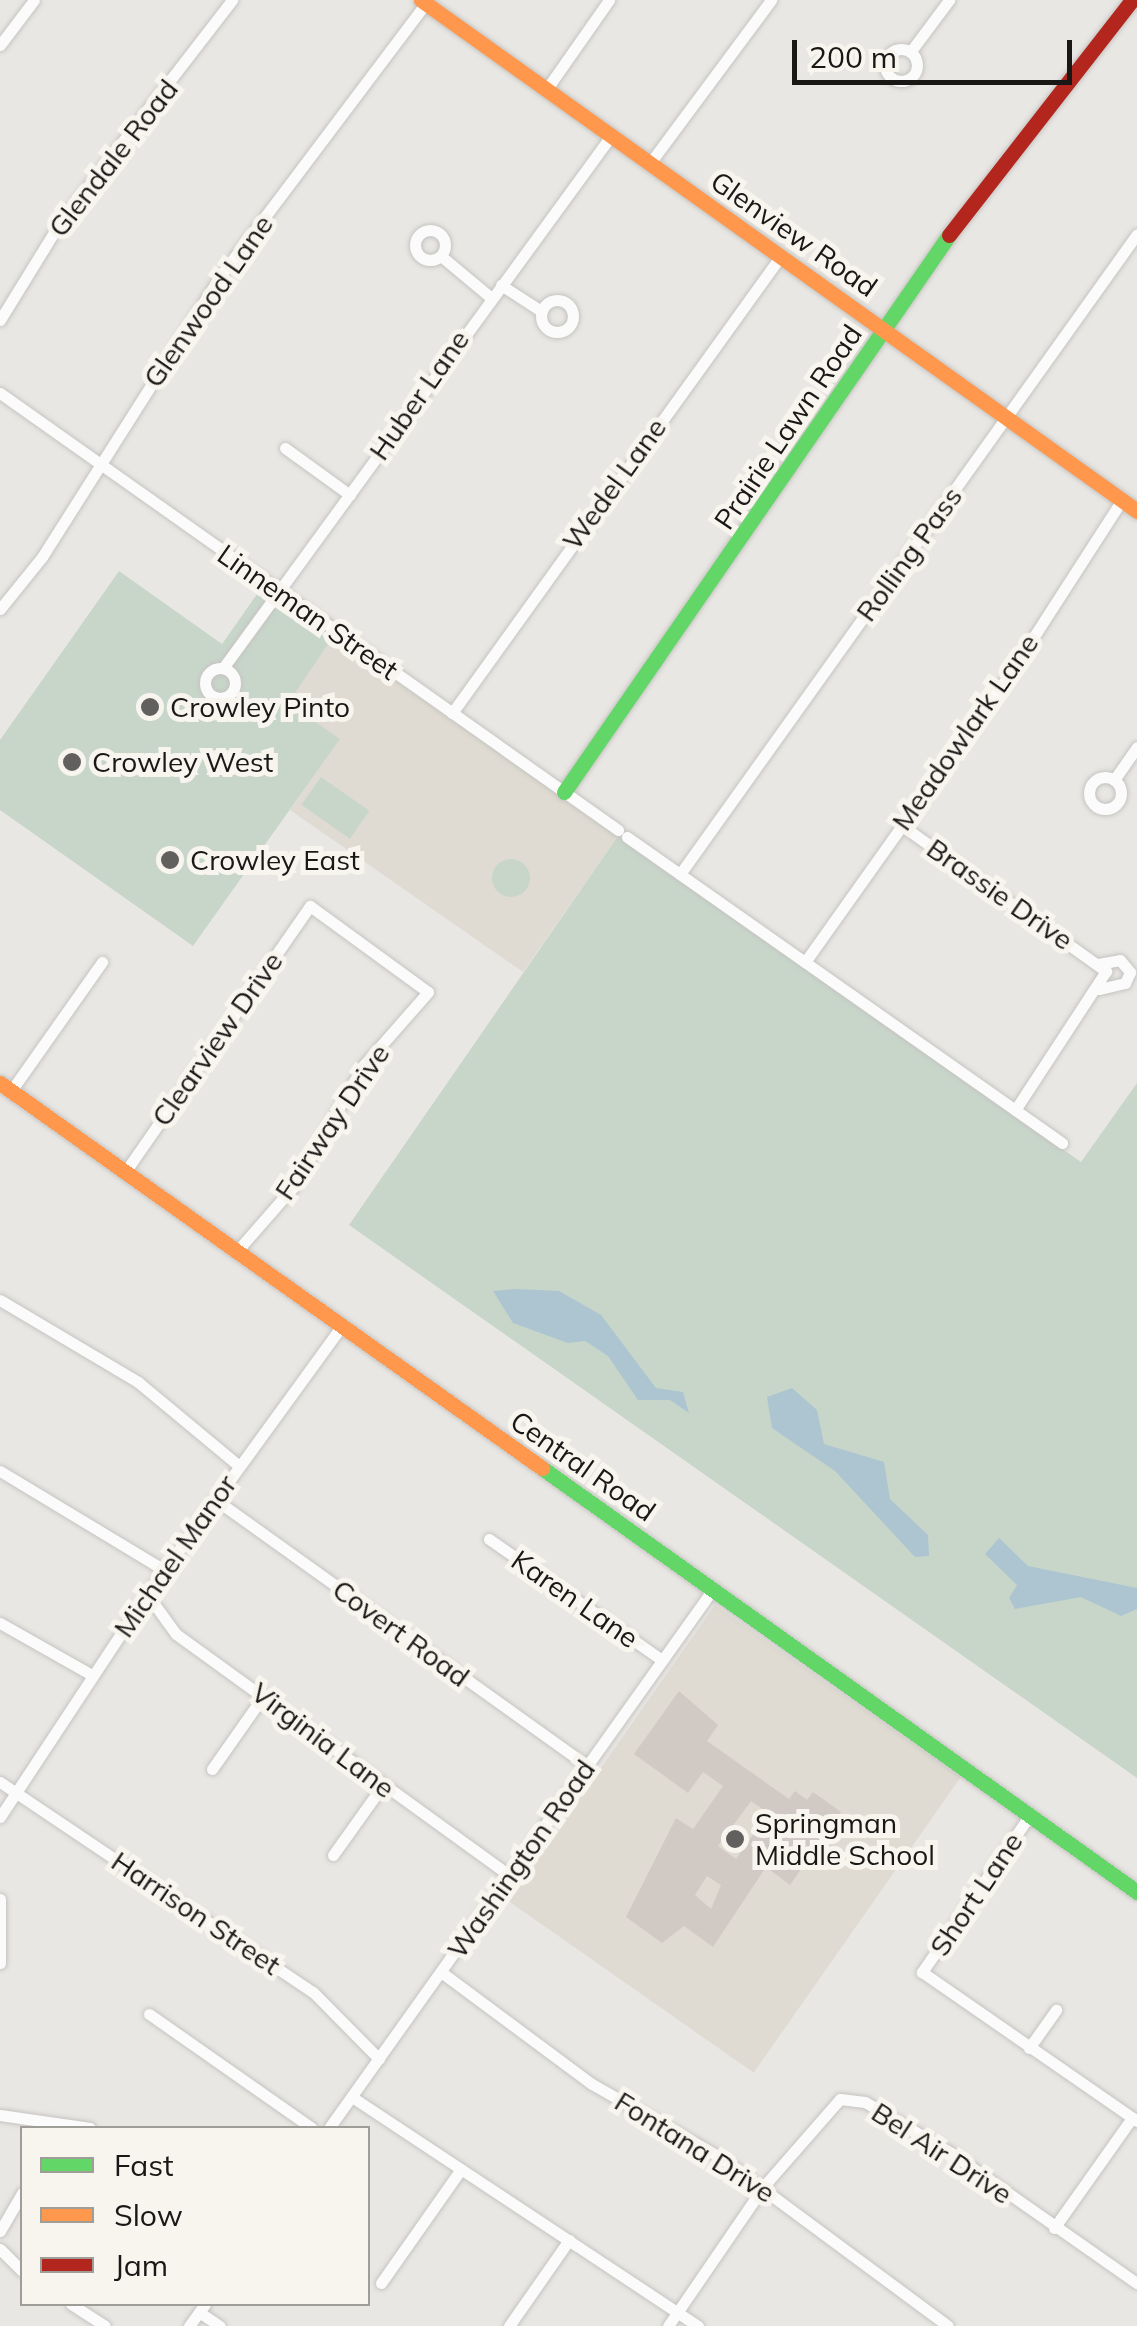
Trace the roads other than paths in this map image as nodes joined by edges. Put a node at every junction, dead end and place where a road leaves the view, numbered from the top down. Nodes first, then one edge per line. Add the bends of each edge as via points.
1 (34, 0) edge
2 (232, 0) edge
3 (609, 0) edge
4 (771, 0) edge
5 (949, 0) edge
6 (1132, 0) edge
7 (425, 1) edge
8 (0, 45) edge
9 (911, 51) dead end
10 (546, 90) junction
11 (611, 136) junction
12 (650, 164) junction
13 (1137, 234) edge
14 (441, 256) dead end
15 (780, 257) junction
16 (501, 285) junction
17 (490, 297) junction
18 (541, 312) dead end
19 (0, 320) edge
20 (885, 328) junction
21 (0, 393) edge
22 (1006, 418) junction
23 (285, 448) dead end
24 (100, 464) junction
25 (350, 495) junction
26 (1122, 500) junction
27 (1137, 511) edge
28 (279, 592) junction
29 (0, 610) edge
30 (223, 668) dead end
31 (452, 713) junction
32 (1137, 747) edge
33 (1114, 780) dead end
34 (564, 792) junction
35 (901, 824) junction
36 (680, 874) junction
37 (310, 906) joint
38 (102, 962) dead end
39 (805, 962) junction
40 (1098, 964) junction
41 (1101, 985) junction
42 (5, 1087) edge
43 (1015, 1110) junction
44 (1062, 1143) dead end
45 (125, 1172) junction
46 (237, 1252) junction
47 (0, 1300) edge
48 (342, 1326) junction
49 (239, 1466) junction
50 (0, 1472) edge
51 (216, 1500) junction
52 (489, 1538) dead end
53 (164, 1570) junction
54 (713, 1589) junction
55 (147, 1594) junction
56 (0, 1623) edge
57 (662, 1660) junction
58 (92, 1675) junction
59 (264, 1695) junction
60 (587, 1766) junction
61 (212, 1770) dead end
62 (0, 1782) edge
63 (383, 1785) junction
64 (18, 1794) junction
65 (0, 1816) edge
66 (1030, 1816) junction
67 (333, 1855) dead end
68 (509, 1876) junction
69 (1137, 1892) edge
70 (0, 1900) edge
71 (0, 1962) edge
72 (441, 1972) junction
73 (1056, 2010) dead end
74 (149, 2014) dead end
75 (1029, 2048) junction
76 (378, 2060) junction
77 (352, 2097) junction
78 (0, 2115) edge
79 (1134, 2120) edge
80 (46, 2126) edge
81 (309, 2126) edge
82 (331, 2126) edge
83 (460, 2169) junction
84 (763, 2187) junction
85 (20, 2196) edge
86 (1054, 2228) junction
87 (0, 2231) edge
88 (569, 2240) junction
89 (0, 2250) edge
90 (20, 2269) edge
91 (381, 2283) dead end
92 (1137, 2284) edge
93 (74, 2306) edge
94 (202, 2308) edge
95 (678, 2312) junction
96 (105, 2326) edge
97 (189, 2326) edge
98 (220, 2326) edge
99 (509, 2326) edge
100 (668, 2326) edge
101 (698, 2326) edge
102 (948, 2326) edge

1 - 8 street
2 - 19 street, Glendale Road via 59,224
3 - 10 street
4 - 12 street
5 - 9 street
6 - 20 main road, Prairie Lawn Road via 1066,91 1024,128
7 - 10 main road, Glenview Road
7 - 24 street, Glenwood Lane via 221,275
10 - 11 main road, Glenview Road
11 - 12 main road, Glenview Road
11 - 16 street, Huber Lane
12 - 15 main road, Glenview Road
13 - 22 street, Rolling Pass
14 - 17 street
15 - 20 main road, Glenview Road
15 - 31 street, Wedel Lane
16 - 17 street, Huber Lane
16 - 18 street
17 - 25 street, Huber Lane
20 - 22 main road, Glenview Road
20 - 34 main road, Prairie Lawn Road
21 - 24 street, Linneman Street
22 - 26 main road, Glenview Road
22 - 36 street, Rolling Pass
23 - 25 street
24 - 28 street, Linneman Street
24 - 29 street, Glenwood Lane
25 - 28 street, Huber Lane
26 - 27 main road, Glenview Road
26 - 35 street, Meadowlark Lane
28 - 30 street, Huber Lane
28 - 31 street, Linneman Street
31 - 34 street, Linneman Street
32 - 33 street
34 - 36 street, Linneman Street
35 - 39 street, Meadowlark Lane
35 - 40 street, Brassie Drive
36 - 39 street, Linneman Street
37 - 45 street, Clearview Drive
37 - 46 street, Fairway Drive via 428,992 363,1066 292,1188
38 - 42 street
39 - 43 street, Linneman Street
40 - 41 street, Brassie Drive
40 - 41 street, Brassie Drive via 1120,960 1130,972 1125,983
41 - 43 street
42 - 45 main road, Central Road
43 - 44 street, Linneman Street
45 - 46 main road, Central Road
46 - 48 main road, Central Road
47 - 49 street via 122,1371
48 - 49 street, Michael Manor
48 - 54 main road, Central Road
49 - 51 street, Michael Manor
50 - 53 street
51 - 53 street, Michael Manor
51 - 60 street, Covert Road
52 - 57 street, Karen Lane
53 - 55 street, Michael Manor
54 - 57 street, Washington Road
54 - 66 main road, Central Road
55 - 58 street, Michael Manor
55 - 59 street, Virginia Lane via 176,1634
56 - 58 street
57 - 60 street, Washington Road
58 - 64 street, Michael Manor
59 - 61 street
59 - 63 street, Virginia Lane
60 - 68 street, Washington Road
62 - 64 street, Harrison Street
63 - 67 street
63 - 68 street, Virginia Lane
64 - 65 street, Michael Manor
64 - 76 street, Harrison Street via 314,1992
66 - 69 main road, Central Road
66 - 75 street, Short Lane via 922,1972
68 - 72 street, Washington Road
70 - 71 street
72 - 76 street, Washington Road
72 - 84 street, Fontana Drive via 592,2084
73 - 75 street
74 - 81 street
75 - 79 street
76 - 77 street, Washington Road
77 - 82 street, Washington Road
77 - 83 street
78 - 80 street
79 - 86 street
83 - 88 street
83 - 91 street
84 - 86 street, Bel Air Drive via 827,2106 853,2098 951,2153
84 - 95 street, Bel Air Drive
84 - 102 street, Fontana Drive
85 - 87 street
86 - 92 street, Bel Air Drive
88 - 95 street
88 - 99 street
89 - 90 street
93 - 96 street
94 - 97 street
94 - 98 street
95 - 100 street, Bel Air Drive
95 - 101 street

